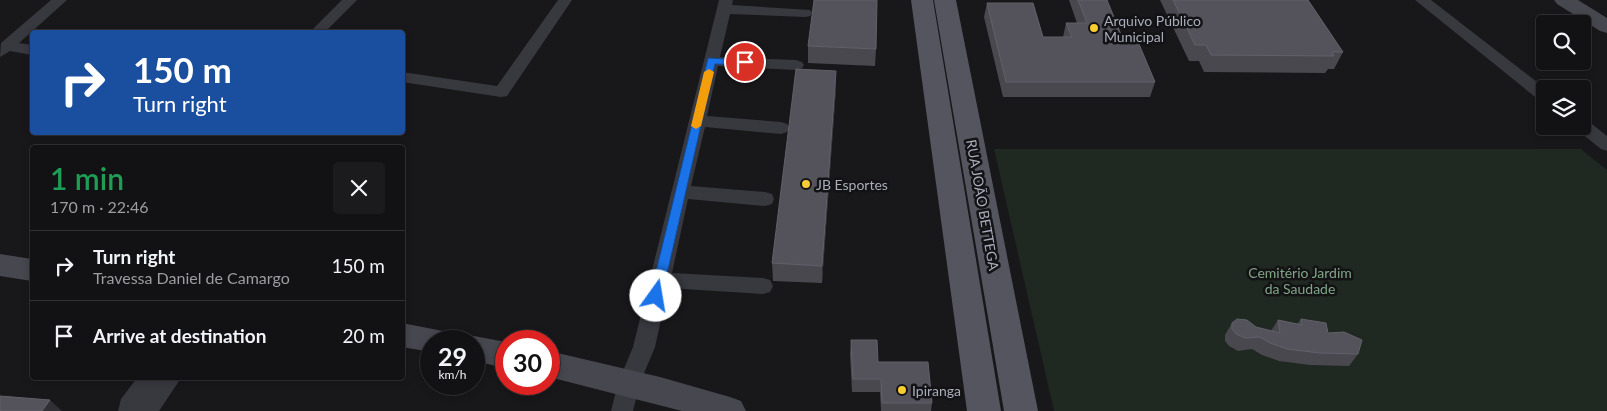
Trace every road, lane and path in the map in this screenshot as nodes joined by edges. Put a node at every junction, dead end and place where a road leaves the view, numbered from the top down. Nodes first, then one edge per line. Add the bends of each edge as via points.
1 (60, 0) edge
2 (350, 0) edge
3 (565, 0) edge
4 (945, 0) edge
5 (1422, 0) edge
6 (1564, 0) edge
7 (724, 4) edge
8 (805, 13) dead end
9 (936, 26) edge
10 (1607, 27) edge
11 (319, 30) edge
12 (3, 49) edge
13 (30, 50) edge
14 (711, 60) junction
15 (796, 65) dead end
16 (405, 77) edge
17 (1536, 89) edge
18 (697, 121) junction
19 (781, 128) dead end
20 (1591, 132) edge
21 (1607, 144) edge
22 (680, 192) junction
23 (765, 199) dead end
24 (0, 264) edge
25 (30, 270) edge
26 (660, 280) junction
27 (763, 286) dead end
28 (405, 336) edge
29 (420, 338) edge
30 (560, 369) edge
31 (148, 380) edge
32 (169, 380) edge
33 (626, 397) edge
34 (129, 411) edge
35 (144, 411) edge
36 (730, 411) edge
37 (984, 411) edge
38 (1021, 411) edge

1 - 12 street
2 - 11 street
3 - 16 street via 501,92
4 - 9 main road, RUA JOÃO BETTEGA
5 - 17 street
6 - 10 main road
7 - 8 street
7 - 14 street
9 - 37 main road, RUA JOÃO BETTEGA
9 - 38 main road, RUA JOÃO BETTEGA
12 - 13 street
14 - 15 street
14 - 18 street
18 - 19 street
18 - 22 street
20 - 21 street
22 - 23 street
22 - 26 street
24 - 25 main road
26 - 27 street
26 - 33 street via 644,347
28 - 29 main road
30 - 33 main road
31 - 34 street
32 - 35 street
33 - 36 main road

